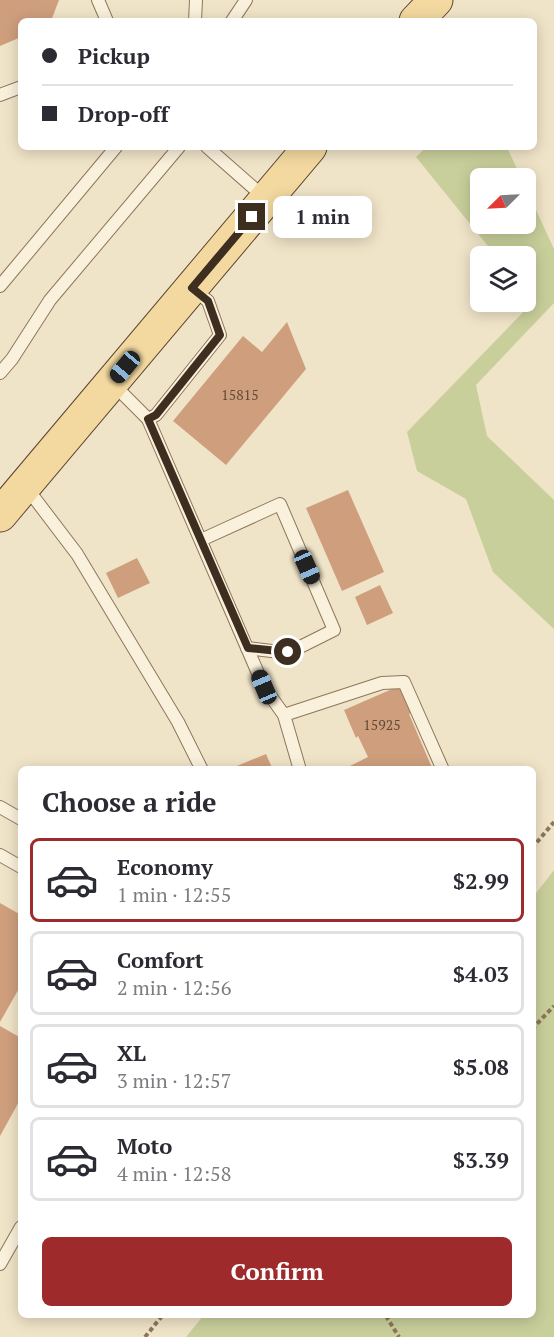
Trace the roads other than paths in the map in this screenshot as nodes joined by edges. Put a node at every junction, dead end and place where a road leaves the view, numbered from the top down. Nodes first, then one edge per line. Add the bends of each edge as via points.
1 (98, 0) edge
2 (196, 0) edge
3 (246, 0) edge
4 (435, 0) edge
5 (107, 18) edge
6 (195, 18) edge
7 (234, 18) edge
8 (419, 18) edge
9 (18, 88) edge
10 (0, 95) edge
11 (113, 150) edge
12 (176, 150) edge
13 (210, 150) edge
14 (307, 150) edge
15 (266, 199) junction
16 (0, 286) edge
17 (192, 288) junction
18 (0, 373) edge
19 (112, 383) junction
20 (148, 419) junction
21 (25, 486) junction
22 (0, 515) edge
23 (201, 540) junction
24 (248, 648) junction
25 (284, 715) junction
26 (200, 766) edge
27 (299, 766) edge
28 (441, 766) edge
29 (0, 807) edge
30 (18, 817) edge
31 (0, 855) edge
32 (18, 865) edge
33 (18, 1232) edge
34 (0, 1264) edge

1 - 5 lane
2 - 6 lane
3 - 7 lane
4 - 8 main road
9 - 10 lane
11 - 16 lane
12 - 18 lane via 50,300
13 - 15 lane
14 - 15 main road
15 - 17 main road
17 - 19 main road
17 - 20 lane via 208,301 220,335 156,415
19 - 20 lane
19 - 21 main road
20 - 23 lane
21 - 22 main road
21 - 26 lane via 77,554 178,722
23 - 24 lane
23 - 24 lane via 280,504 334,630 288,652
24 - 25 lane via 264,687
25 - 27 lane
25 - 28 lane via 382,683 404,682
29 - 30 lane
31 - 32 lane
33 - 34 lane

